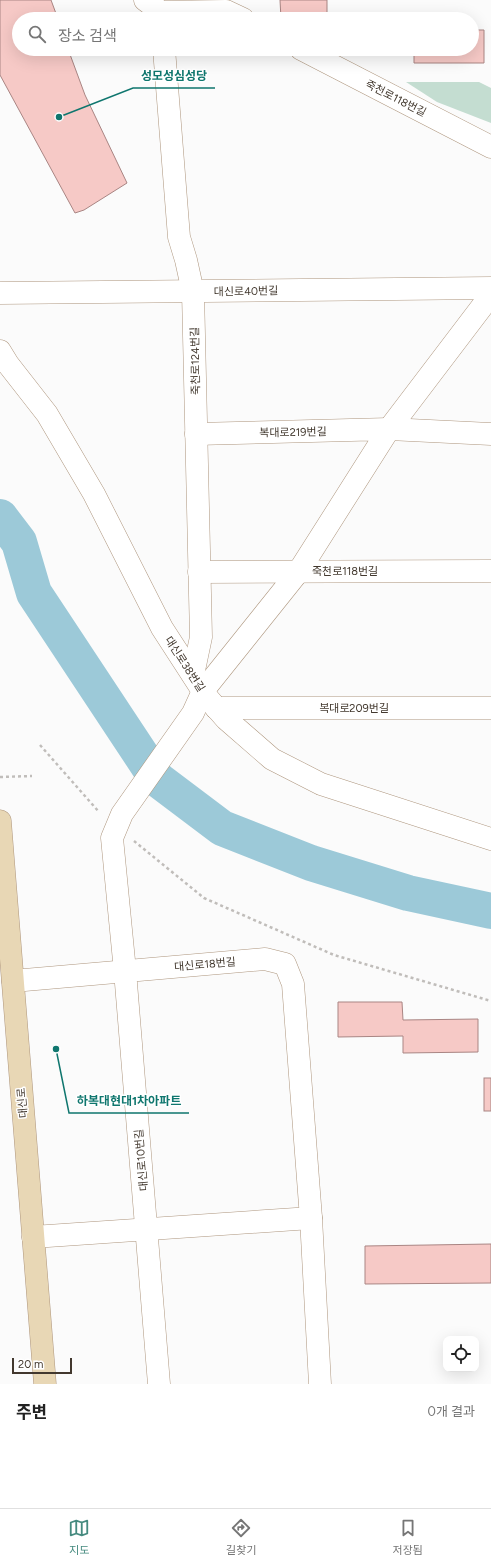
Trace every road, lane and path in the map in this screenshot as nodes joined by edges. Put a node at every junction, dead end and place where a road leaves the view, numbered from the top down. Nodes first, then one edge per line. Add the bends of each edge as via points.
1 (157, 8) edge
2 (228, 12) edge
3 (165, 56) edge
4 (315, 56) edge
5 (491, 147) edge
6 (491, 288) edge
7 (194, 292) junction
8 (0, 293) edge
9 (491, 299) edge
10 (0, 351) edge
11 (389, 429) junction
12 (196, 434) junction
13 (491, 434) edge
14 (491, 570) edge
15 (299, 571) junction
16 (199, 572) junction
17 (204, 691) junction
18 (491, 708) edge
19 (40, 745) dead end
20 (32, 776) dead end
21 (0, 777) edge
22 (119, 820) junction
23 (0, 821) edge
24 (491, 838) edge
25 (125, 971) junction
26 (13, 981) junction
27 (491, 1001) edge
28 (311, 1218) junction
29 (147, 1229) junction
30 (33, 1237) junction
31 (45, 1384) edge
32 (159, 1384) edge
33 (320, 1384) edge

1 - 2 street
3 - 7 street, 죽천로124번길 via 179,237
4 - 5 street, 죽천로118번길
6 - 7 street, 대신로40번길
7 - 8 street, 대신로40번길
7 - 12 street, 죽천로124번길
9 - 11 street via 484,304
10 - 17 street, 대신로38번길 via 47,414 94,494 162,628
11 - 12 street, 복대로219번길
11 - 13 street, 복대로219번길
11 - 15 street
12 - 16 street, 죽천로124번길
14 - 15 street, 죽천로118번길
15 - 16 street, 죽천로118번길
15 - 17 street
16 - 17 street, 죽천로124번길
17 - 18 street, 복대로209번길
17 - 22 street via 193,713
17 - 24 street, 대신로38번길 via 226,719 272,759 320,784
19 - 22 path via 102,816
20 - 21 path
22 - 25 street via 112,838
22 - 27 path via 204,898 334,955
23 - 26 street, 대신로
25 - 26 street, 대신로18번길
25 - 28 street, 대신로18번길 via 265,959 285,964 293,984
25 - 29 street, 대신로10번길
26 - 30 street, 대신로
28 - 29 street
28 - 33 street
29 - 30 street
29 - 32 street, 대신로10번길
30 - 31 street, 대신로

